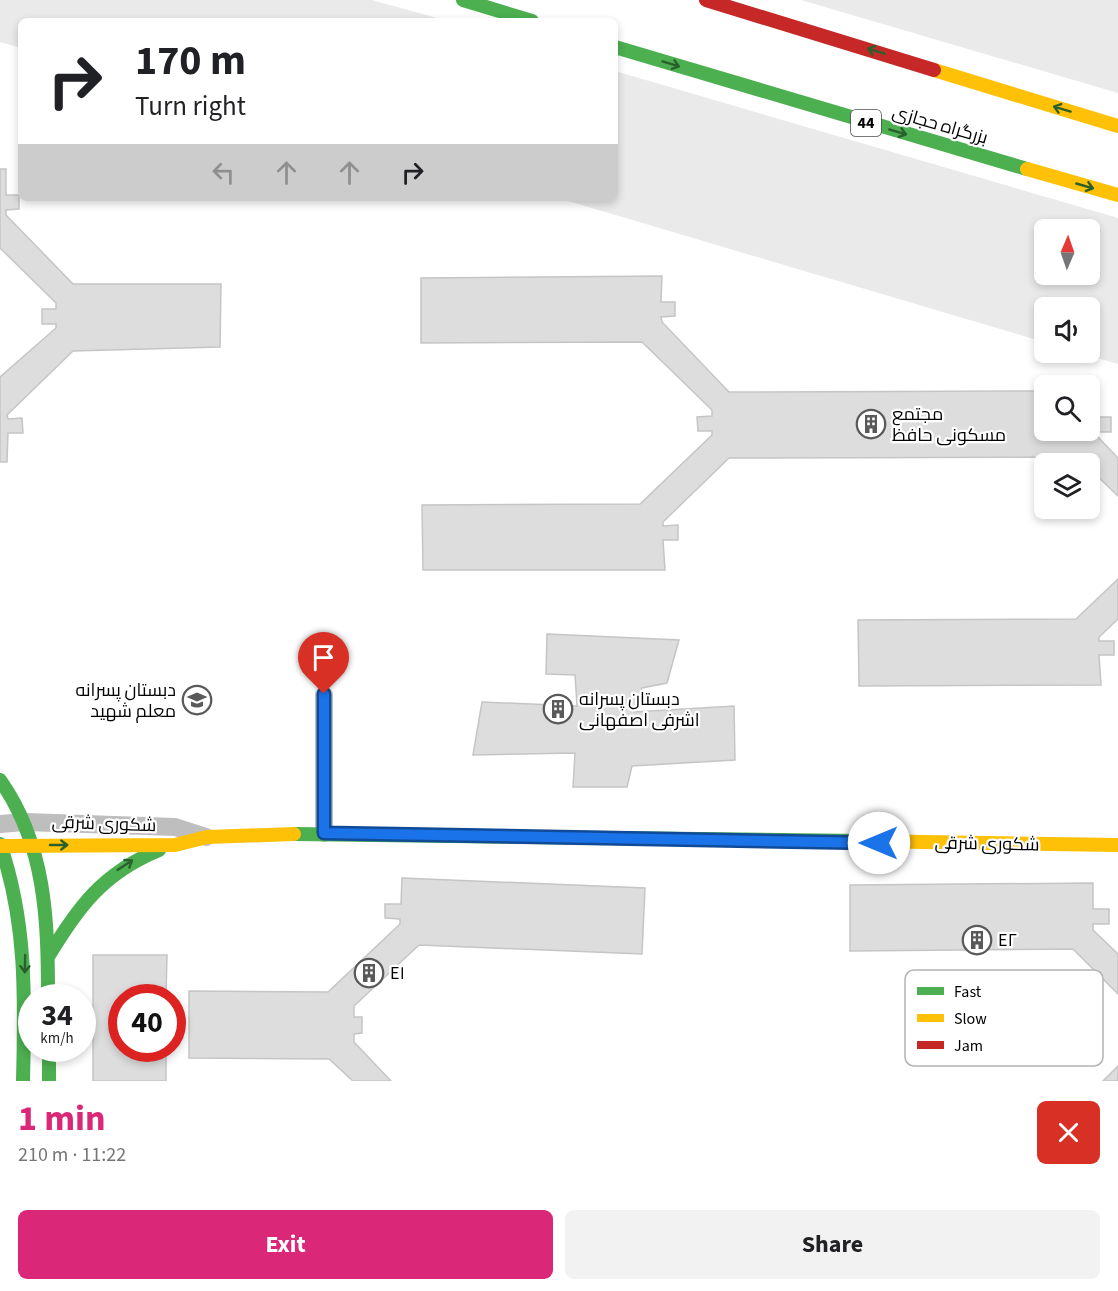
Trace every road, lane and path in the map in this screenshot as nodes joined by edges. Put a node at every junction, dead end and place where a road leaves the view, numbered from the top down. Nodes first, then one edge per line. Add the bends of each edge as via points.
1 (463, 0) edge
2 (706, 0) edge
3 (522, 18) edge
4 (618, 47) edge
5 (1118, 126) edge
6 (1118, 195) edge
7 (324, 694) dead end
8 (0, 780) edge
9 (25, 822) junction
10 (0, 824) edge
11 (324, 833) junction
12 (207, 837) junction
13 (0, 845) edge
14 (32, 845) junction
15 (175, 845) junction
16 (1118, 845) edge
17 (48, 957) junction
18 (48, 984) edge
19 (49, 1062) edge
20 (23, 1081) edge
21 (49, 1081) edge

1 - 3 main road
5 -> 2 main road
4 -> 6 main road, بزرگراه حجازی / 44
7 - 11 street
8 - 9 main road
9 - 10 street, شکوری شرقی
9 - 12 street, شکوری شرقی via 175,827
9 - 14 main road
11 - 12 main road, شکوری شرقی
11 - 16 main road, شکوری شرقی
12 - 15 main road, شکوری شرقی
13 - 14 main road, شکوری شرقی
13 -> 20 main road via 15,884 23,930
14 -> 15 main road, شکوری شرقی
14 - 17 main road via 46,911
17 -> 15 main road via 87,897 112,873 136,858
17 - 18 main road
19 - 21 main road

